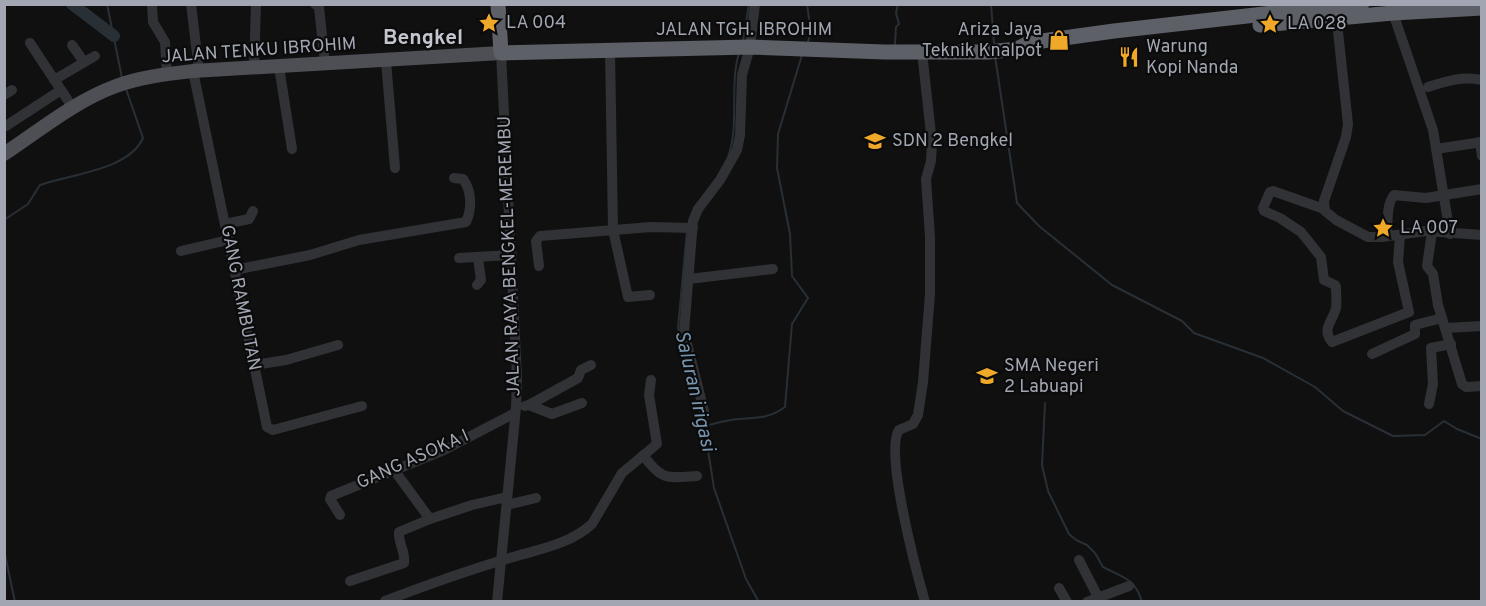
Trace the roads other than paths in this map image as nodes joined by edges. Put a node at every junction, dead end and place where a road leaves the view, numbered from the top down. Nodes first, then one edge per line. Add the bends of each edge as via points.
1 (153, 4) edge
2 (191, 4) edge
3 (256, 4) edge
4 (315, 4) edge
5 (498, 4) edge
6 (755, 4) edge
7 (1362, 4) edge
8 (1482, 8) edge
9 (1336, 12) junction
10 (1393, 13) junction
11 (1273, 14) edge
12 (30, 44) dead end
13 (72, 45) dead end
14 (743, 47) junction
15 (610, 50) junction
16 (922, 52) junction
17 (501, 53) junction
18 (95, 56) dead end
19 (386, 61) junction
20 (84, 62) junction
21 (325, 64) junction
22 (279, 67) junction
23 (254, 68) junction
24 (196, 71) junction
25 (166, 74) junction
26 (54, 80) junction
27 (1482, 80) edge
28 (1428, 87) dead end
29 (61, 90) junction
30 (73, 108) junction
31 (7, 128) edge
32 (1481, 142) edge
33 (292, 149) dead end
34 (1436, 149) junction
35 (4, 154) edge
36 (1482, 156) edge
37 (395, 168) dead end
38 (454, 178) dead end
39 (1482, 189) edge
40 (1443, 196) junction
41 (1323, 209) junction
42 (253, 211) dead end
43 (225, 224) junction
44 (689, 228) junction
45 (613, 230) junction
46 (1432, 232) junction
47 (1400, 234) junction
48 (1450, 234) junction
49 (1482, 235) edge
50 (1387, 236) junction
51 (228, 240) junction
52 (180, 250) dead end
53 (512, 255) junction
54 (459, 258) dead end
55 (478, 258) junction
56 (539, 266) dead end
57 (773, 268) dead end
58 (234, 270) junction
59 (689, 279) junction
60 (477, 285) dead end
61 (650, 295) dead end
62 (1444, 323) junction
63 (1482, 326) edge
64 (1451, 344) junction
65 (338, 345) dead end
66 (1372, 354) dead end
67 (254, 365) junction
68 (591, 365) dead end
69 (651, 381) dead end
70 (1482, 386) edge
71 (582, 403) dead end
72 (1429, 404) dead end
73 (529, 405) junction
74 (362, 406) dead end
75 (516, 411) junction
76 (705, 415) dead end
77 (643, 455) junction
78 (412, 463) junction
79 (394, 470) junction
80 (418, 473) dead end
81 (697, 476) dead end
82 (536, 498) dead end
83 (507, 501) junction
84 (340, 515) dead end
85 (430, 519) junction
86 (502, 560) junction
87 (1079, 560) dead end
88 (350, 580) dead end
89 (1129, 586) dead end
90 (1059, 588) dead end
91 (1092, 599) edge
92 (385, 601) edge
93 (497, 602) edge
94 (925, 602) edge
95 (1067, 602) edge

1 - 25 street via 153,22 165,42
2 - 24 street, GANG RAMBUTAN
3 - 23 street
4 - 21 street via 319,8
5 - 17 highway
6 - 14 street
7 - 9 highway
8 - 10 highway
9 - 10 highway
9 - 11 highway, JALAN TGH. IBROHIM
9 - 41 street via 1348,124
10 - 34 street
11 - 16 highway, JALAN TGH. IBROHIM via 1063,48
12 - 26 street
13 - 20 street
14 - 15 highway, JALAN TGH. IBROHIM
14 - 16 highway, JALAN TGH. IBROHIM
14 - 44 street via 736,150
15 - 17 highway, JALAN TGH. IBROHIM
15 - 45 street
16 - 94 street via 932,143 926,179 930,294 918,416 899,430 894,443 902,508
17 - 19 main road, JALAN TENKU IBROHIM
17 - 53 street, JALAN RAYA BENGKEL-MEREMBU
18 - 20 street
19 - 21 main road, JALAN TENKU IBROHIM
19 - 37 street
20 - 26 street
21 - 22 main road, JALAN TENKU IBROHIM
22 - 23 main road, JALAN TENKU IBROHIM
22 - 33 street
23 - 24 main road, JALAN TENKU IBROHIM
24 - 25 main road, JALAN TENKU IBROHIM
24 - 43 street, GANG RAMBUTAN
25 - 30 main road, JALAN TENKU IBROHIM via 115,86
26 - 29 street
27 - 28 street via 1468,77
29 - 30 street
29 - 31 street
30 - 35 main road, JALAN TENKU IBROHIM
32 - 34 street
32 - 36 street
34 - 40 street
38 - 58 street via 467,184 470,213 466,222 359,240 310,255
39 - 40 street
40 - 48 street
40 - 50 street via 1392,196
41 - 47 street via 1273,191 1263,208 1300,232 1322,257 1324,280 1336,287 1336,310 1328,324 1334,342 1412,311 1398,262
41 - 50 street via 1360,234
42 - 43 street via 249,219
43 - 51 street, GANG RAMBUTAN
44 - 45 street
44 - 59 street
45 - 56 street via 538,237
45 - 61 street via 628,297
46 - 47 street
46 - 48 street
46 - 62 street via 1427,266 1433,274
47 - 50 street
48 - 49 street
51 - 52 street
51 - 58 street, GANG RAMBUTAN
53 - 55 street
53 - 75 street, JALAN RAYA BENGKEL-MEREMBU
54 - 55 street
55 - 60 street via 481,280
57 - 59 street
58 - 67 street, GANG RAMBUTAN
59 - 76 street via 684,332
62 - 63 street
62 - 64 street
62 - 66 street via 1415,325 1415,334
64 - 70 street via 1464,386
64 - 72 street via 1431,348 1433,384
65 - 67 street
67 - 74 street, GANG RAMBUTAN via 270,429
68 - 73 street via 581,370 579,378
69 - 77 street via 649,395 658,443
71 - 73 street via 552,414
73 - 75 street, GANG ASOKA I
75 - 78 street, GANG ASOKA I
75 - 83 street, JALAN RAYA BENGKEL-MEREMBU
77 - 81 street via 662,476
77 - 86 street via 619,478 592,524 580,534
78 - 79 street, GANG ASOKA I
78 - 80 street
79 - 84 street, GANG ASOKA I via 331,496
79 - 85 street
82 - 83 street
83 - 85 street via 472,505
83 - 86 street, JALAN RAYA BENGKEL-MEREMBU
85 - 88 street via 399,532 404,563
86 - 92 street
86 - 93 street, JALAN RAYA BENGKEL-MEREMBU
87 - 91 street
89 - 91 street
90 - 95 street

